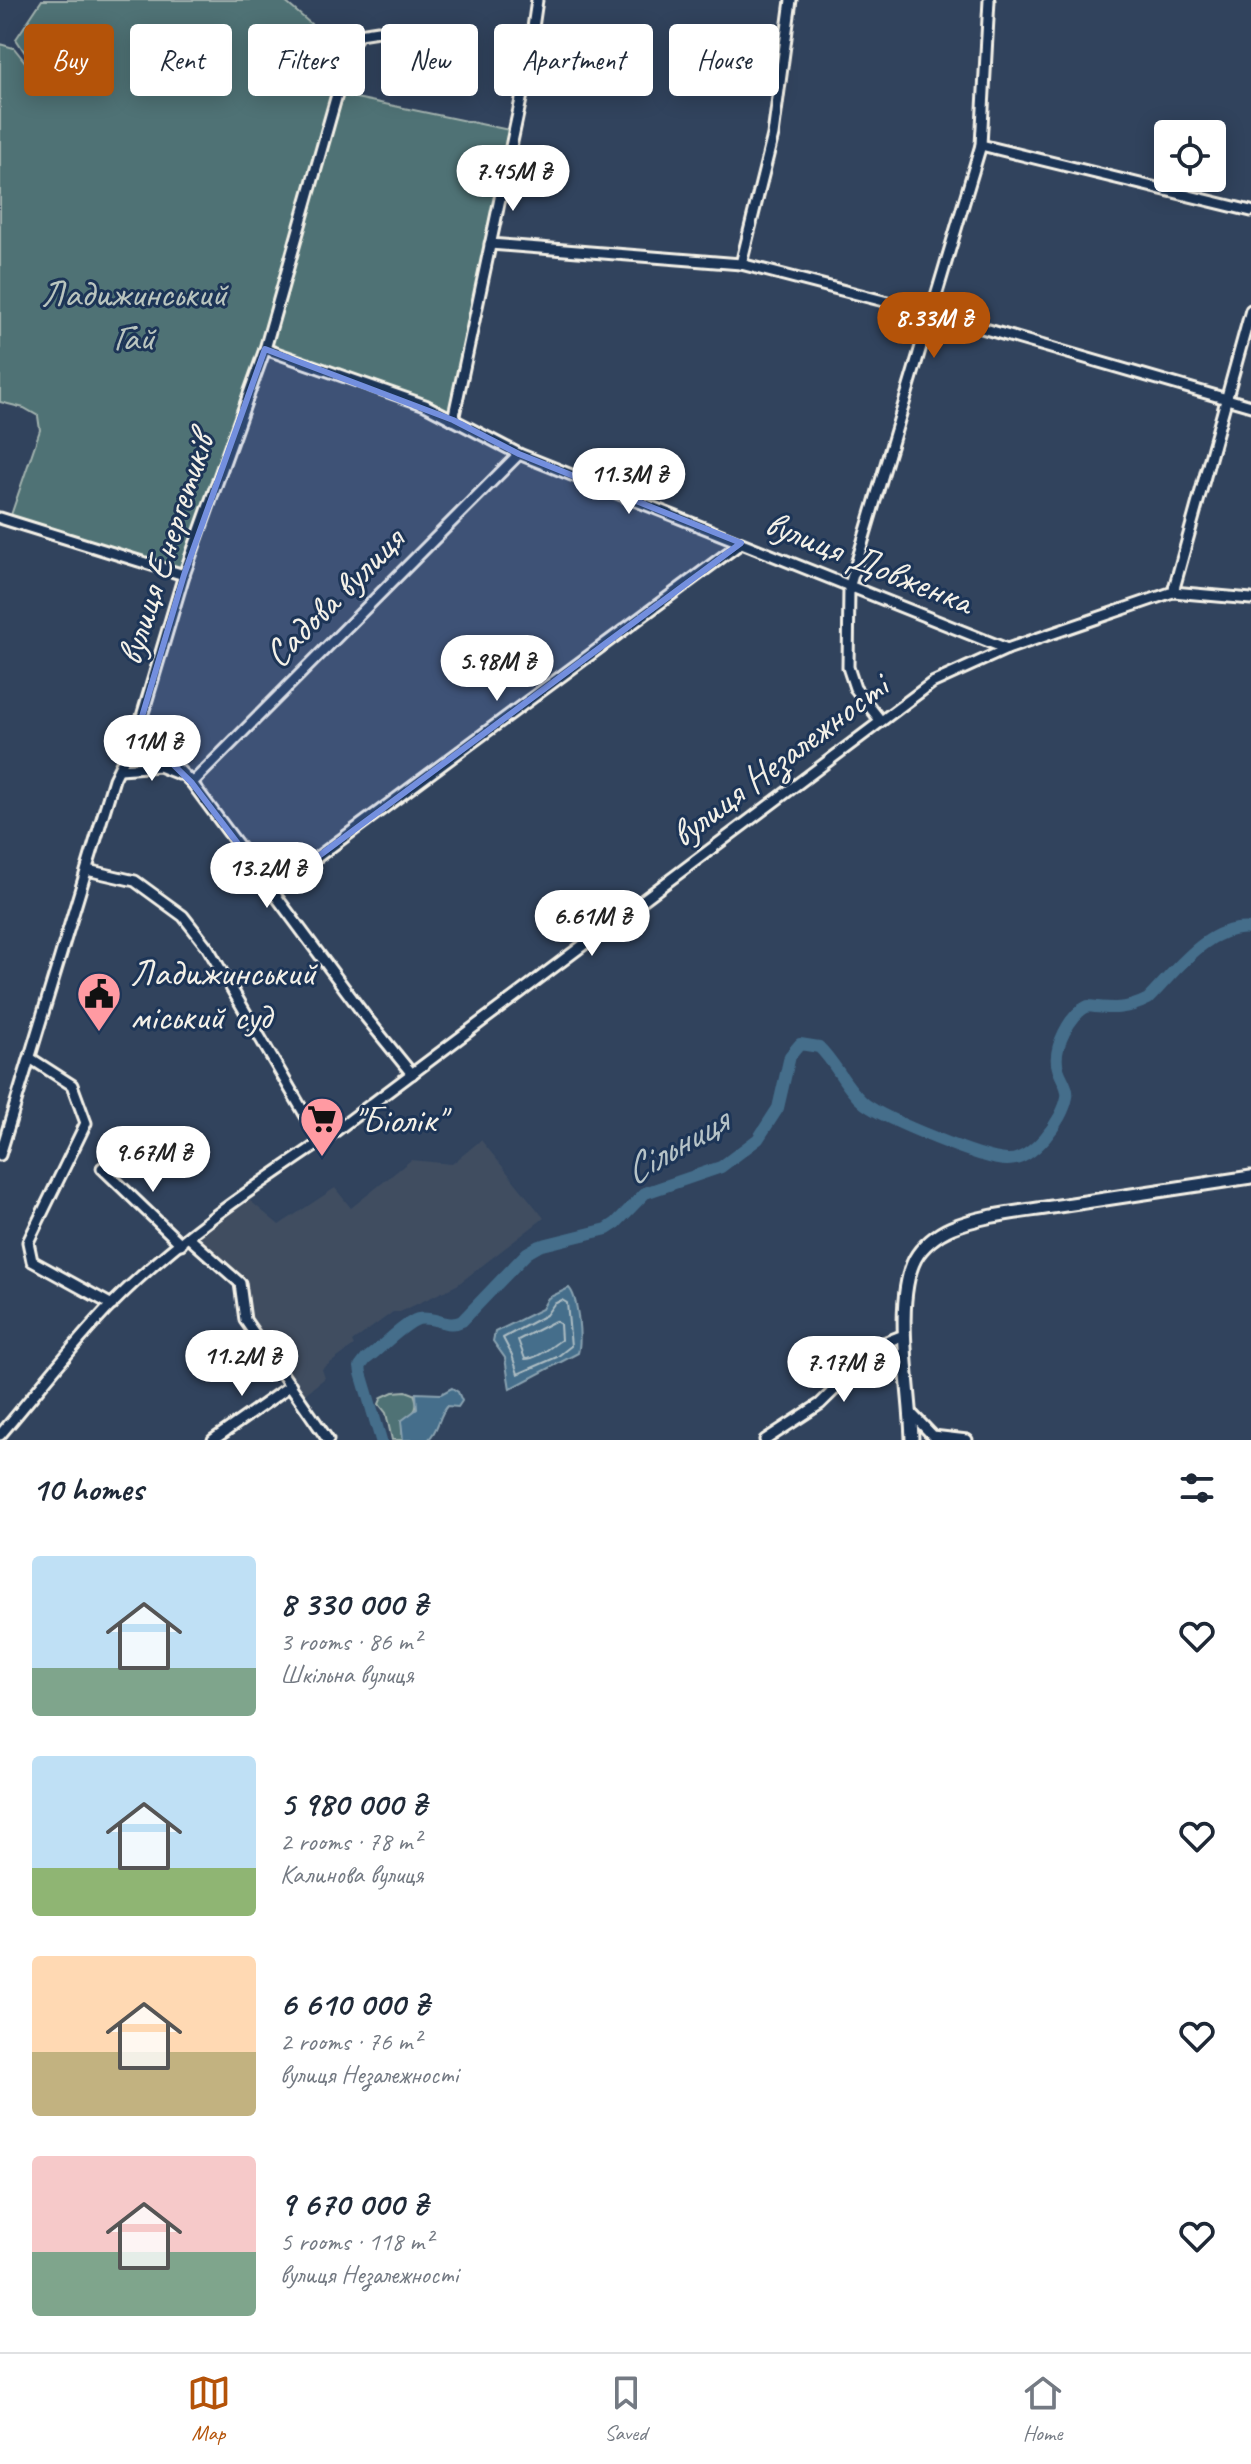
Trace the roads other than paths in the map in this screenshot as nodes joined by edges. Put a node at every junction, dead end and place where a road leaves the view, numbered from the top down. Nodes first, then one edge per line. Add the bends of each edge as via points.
1 (537, 0) edge
2 (791, 0) edge
3 (989, 0) edge
4 (381, 32) edge
5 (981, 145) junction
6 (1251, 211) edge
7 (490, 244) junction
8 (741, 264) junction
9 (1251, 310) edge
10 (930, 313) junction
11 (265, 349) junction
12 (1225, 399) junction
13 (1251, 406) edge
14 (453, 420) junction
15 (519, 454) junction
16 (0, 518) edge
17 (741, 543) junction
18 (184, 575) junction
19 (849, 588) junction
20 (1173, 592) junction
21 (1251, 599) edge
22 (1007, 649) junction
23 (880, 720) junction
24 (138, 730) junction
25 (120, 769) junction
26 (189, 780) junction
27 (87, 870) junction
28 (273, 890) junction
29 (30, 1058) junction
30 (412, 1074) junction
31 (321, 1142) junction
32 (0, 1155) edge
33 (102, 1168) dead end
34 (1251, 1177) edge
35 (184, 1241) junction
36 (112, 1305) junction
37 (904, 1335) junction
38 (291, 1385) junction
39 (912, 1414) junction
40 (0, 1435) edge
41 (213, 1440) edge
42 (328, 1440) edge
43 (765, 1440) edge
44 (912, 1440) edge
45 (967, 1440) edge

1 - 7 street
2 - 8 street via 773,135
3 - 5 street
4 - 11 street, вулиця Енергетиків via 359,34 351,45
5 - 6 street
5 - 10 street
7 - 8 street
7 - 14 street
8 - 10 street
9 - 12 street
10 - 12 street
10 - 19 street
11 - 14 street, вулиця Довженка via 425,405
11 - 18 street, вулиця Енергетиків
12 - 13 street
12 - 20 street
14 - 15 street, вулиця Довженка
15 - 17 street, вулиця Довженка
15 - 26 street, Садова вулиця
16 - 18 street
17 - 19 street, вулиця Довженка
17 - 28 street
18 - 24 street, вулиця Енергетиків
19 - 22 street, вулиця Довженка
19 - 23 street via 848,667 855,688
20 - 21 street, вулиця Незалежності
20 - 22 street, вулиця Незалежності
22 - 23 street, вулиця Незалежності via 932,683
23 - 30 street, вулиця Незалежності
24 - 25 street, вулиця Енергетиків
24 - 26 street
25 - 26 street via 159,766
25 - 27 street, вулиця Енергетиків
26 - 28 street
27 - 29 street, вулиця Енергетиків
27 - 31 street via 135,881 183,916 208,948
28 - 30 street
29 - 32 street, вулиця Енергетиків
29 - 36 street via 72,1085 86,1123 28,1242 32,1261
30 - 31 street, вулиця Незалежності
31 - 35 street, вулиця Незалежності via 242,1194
33 - 35 street
34 - 37 street via 1015,1213 951,1228 924,1246 914,1261
35 - 36 street, вулиця Незалежності
35 - 38 street via 240,1283 245,1320
36 - 40 street, вулиця Незалежності
37 - 39 street
37 - 43 street via 881,1344 820,1404
38 - 41 street
38 - 42 street
39 - 44 street
39 - 45 street via 933,1436

